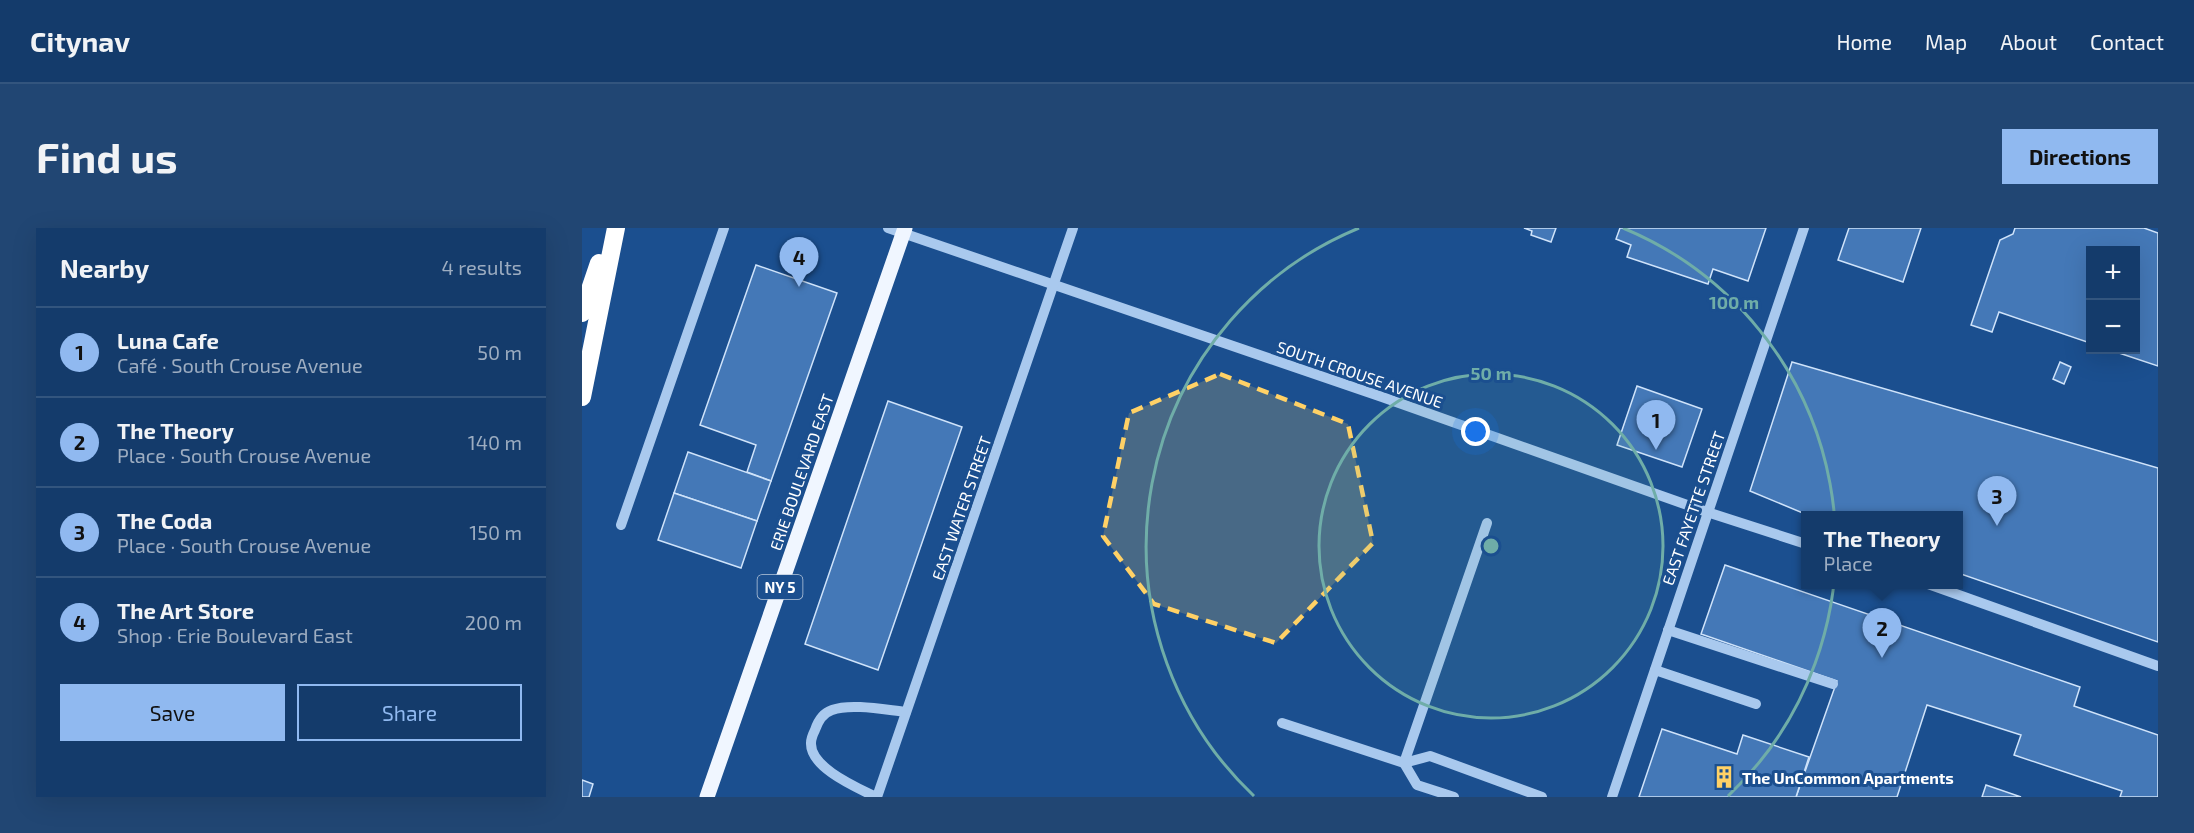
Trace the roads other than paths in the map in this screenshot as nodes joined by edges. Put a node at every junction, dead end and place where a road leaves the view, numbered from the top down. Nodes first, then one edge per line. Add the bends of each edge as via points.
1 (614, 228) edge
2 (724, 228) edge
3 (888, 228) edge
4 (1073, 228) edge
5 (1804, 228) edge
6 (904, 231) edge
7 (1053, 286) junction
8 (582, 312) edge
9 (582, 397) edge
10 (1707, 512) junction
11 (1487, 523) dead end
12 (621, 525) dead end
13 (1801, 542) edge
14 (1939, 589) edge
15 (1668, 630) junction
16 (2158, 666) edge
17 (1655, 670) junction
18 (1833, 684) dead end
19 (1756, 704) dead end
20 (906, 712) junction
21 (1282, 723) dead end
22 (1404, 763) junction
23 (707, 797) edge
24 (876, 797) edge
25 (1454, 797) edge
26 (1542, 797) edge
27 (1612, 797) edge

1 - 8 highway
1 - 9 highway
2 - 12 street
3 - 6 street, SOUTH CROUSE AVENUE
4 - 7 street, EAST WATER STREET
5 - 10 street, EAST FAYETTE STREET
6 - 7 street, SOUTH CROUSE AVENUE
6 - 23 main road, ERIE BOULEVARD EAST / NY 5
7 - 10 street, SOUTH CROUSE AVENUE
7 - 20 street, EAST WATER STREET
10 - 13 street, SOUTH CROUSE AVENUE
10 - 15 street, EAST FAYETTE STREET
11 - 22 street
14 - 16 street
15 - 17 street, EAST FAYETTE STREET
15 - 18 street
17 - 19 street
17 - 27 street, EAST FAYETTE STREET
20 - 24 street, EAST WATER STREET
20 - 24 street via 846,707 831,710 818,720 811,742 824,767
21 - 22 street
22 - 25 street via 1417,785
22 - 26 street via 1430,756

